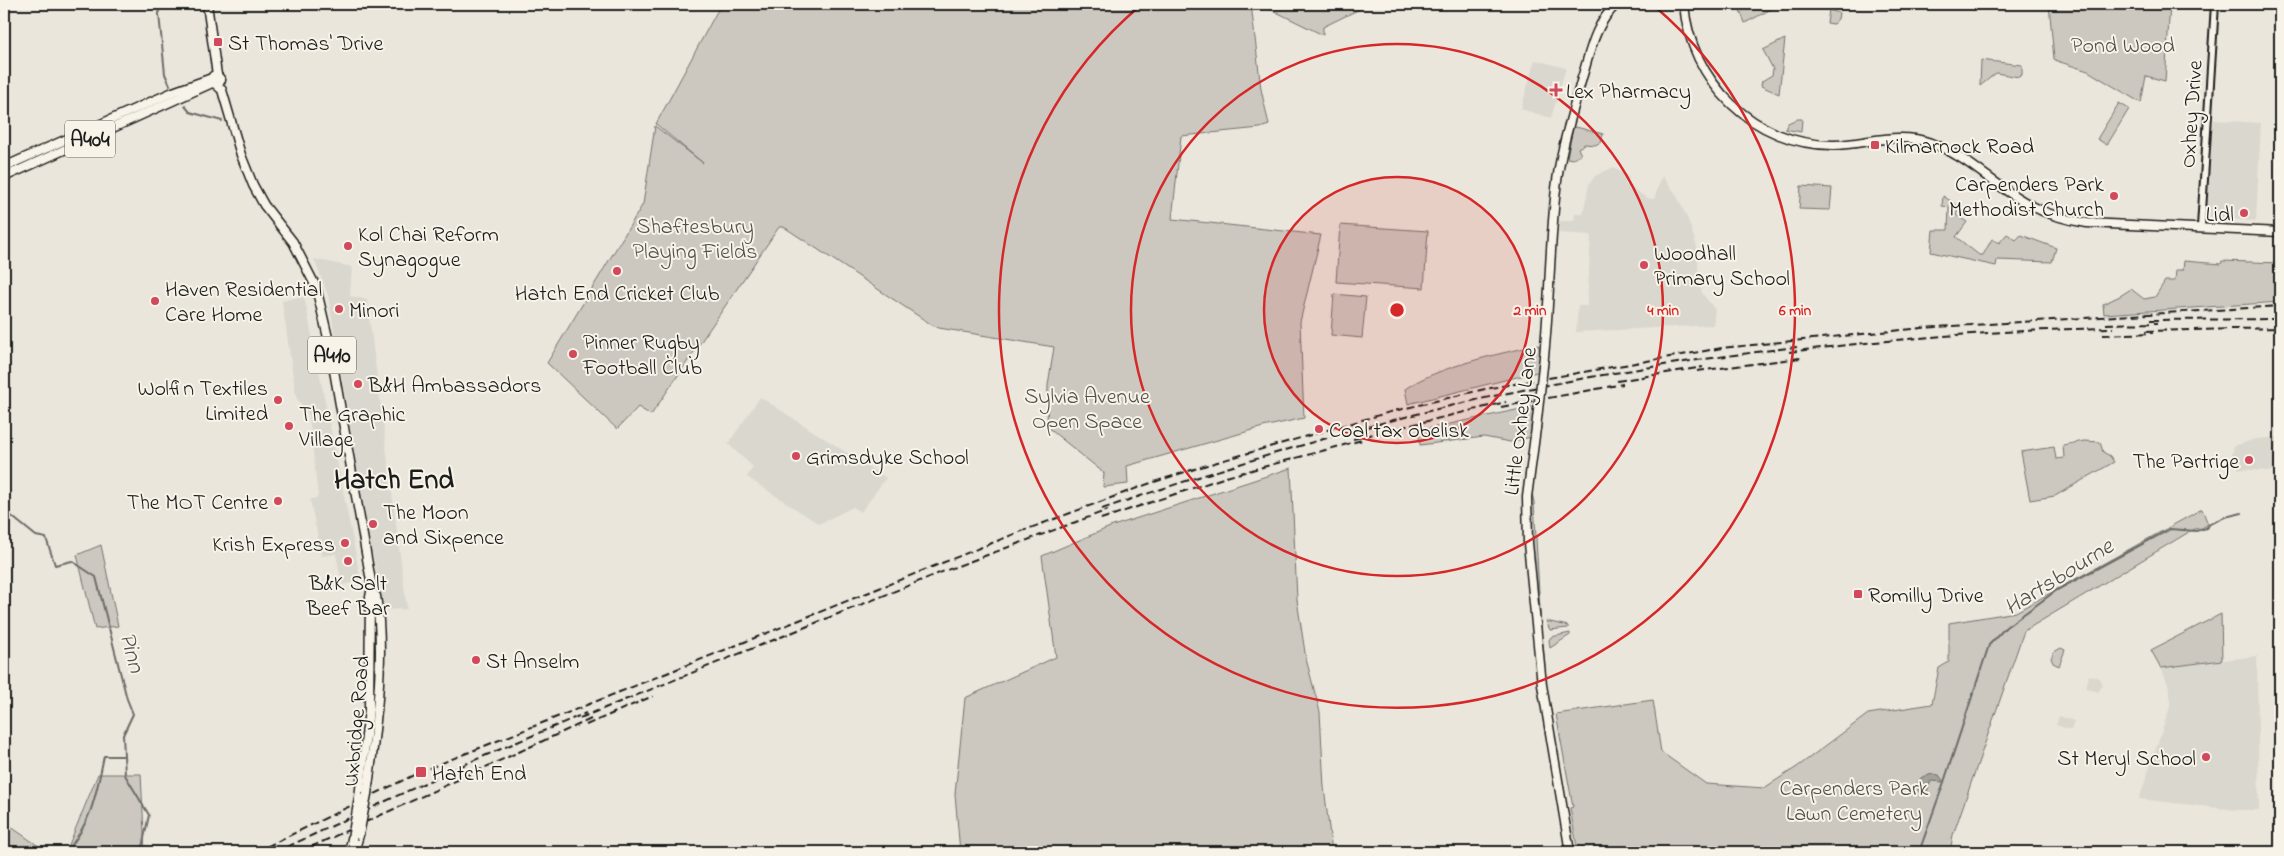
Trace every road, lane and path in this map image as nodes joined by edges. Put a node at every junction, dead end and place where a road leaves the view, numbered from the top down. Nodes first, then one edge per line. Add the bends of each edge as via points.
1 (206, 4) edge
2 (1616, 4) edge
3 (1684, 4) edge
4 (2215, 4) edge
5 (215, 80) junction
6 (4, 167) edge
7 (4, 177) edge
8 (2201, 227) junction
9 (2280, 232) edge
10 (355, 837) junction
11 (349, 852) edge
12 (354, 852) edge
13 (1570, 852) edge

1 - 5 main road
2 - 13 main road, Little Oxhey Lane, bridge via 1596,32 1563,148 1554,206 1543,366 1527,497 1534,617 1542,685
3 - 8 main road via 1693,49 1714,86 1746,116 1782,136 1827,145 1886,138 1923,140 1956,154 2018,198 2048,214 2087,223
4 - 8 street, Oxhey Drive
5 - 6 main road, A404 via 174,92
5 - 7 main road, A404
5 - 10 main road, Uxbridge Road / A410, bridge via 222,90 253,185 293,242 316,286 330,342 378,617 378,680
8 - 9 main road
10 - 11 main road, Uxbridge Road / A410
10 - 12 main road, Uxbridge Road / A410

